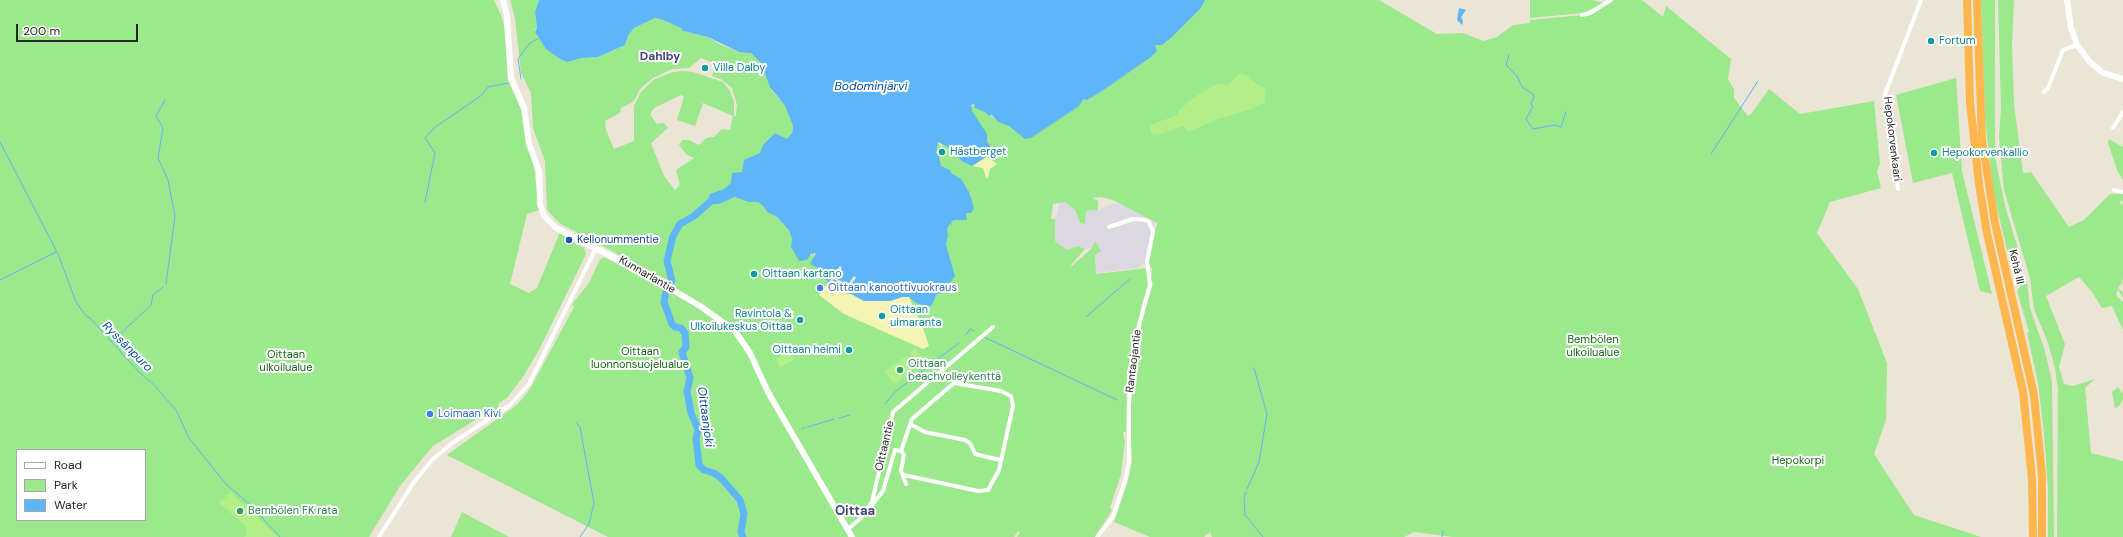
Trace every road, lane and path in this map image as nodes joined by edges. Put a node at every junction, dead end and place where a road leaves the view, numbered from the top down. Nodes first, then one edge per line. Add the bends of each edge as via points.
1 (503, 0) edge
2 (1611, 0) edge
3 (1921, 0) edge
4 (1967, 0) edge
5 (1977, 0) edge
6 (2067, 0) edge
7 (1582, 15) dead end
8 (2077, 44) junction
9 (2123, 79) edge
10 (2044, 92) dead end
11 (2123, 112) edge
12 (2113, 128) dead end
13 (1898, 190) dead end
14 (2114, 190) dead end
15 (2123, 192) edge
16 (1109, 227) dead end
17 (596, 248) junction
18 (993, 327) dead end
19 (910, 424) junction
20 (901, 451) junction
21 (1000, 460) junction
22 (904, 475) junction
23 (906, 484) dead end
24 (870, 506) junction
25 (848, 529) junction
26 (379, 537) edge
27 (852, 537) edge
28 (1097, 537) edge
29 (2032, 537) edge
30 (2042, 537) edge

1 - 17 main road, Kunnarlantie via 507,16 511,78 524,108 529,144 539,171 542,210 553,226
2 - 7 street
3 - 13 street, Hepokorvenkaari via 1885,94
4 - 29 highway, Kehä III via 1970,102 1979,184 1987,233 2023,392 2032,479
5 - 30 highway, Kehä III via 1982,140 1995,223 2034,395 2042,475
6 - 8 main road via 2071,28
8 - 9 main road via 2090,62 2103,73
8 - 10 street via 2063,50
11 - 12 street
14 - 15 street
16 - 28 street, Rantaojantie via 1133,219 1146,220 1153,232 1147,262 1150,285 1138,329 1131,376 1129,461 1112,517
17 - 25 main road, Kunnarlantie via 700,306 740,337 768,392
17 - 26 street via 529,384 510,405 451,444 432,460 414,482
18 - 24 street, Oittaantie via 894,412
19 - 20 street
19 - 21 street via 925,432 965,440 970,443 975,454
19 - 21 street via 915,415 954,383 1002,390 1010,396 1013,406
20 - 22 street via 904,455 901,470
20 - 24 street via 894,452 881,496
21 - 22 street via 995,478 984,492
22 - 23 street
24 - 25 street, Oittaantie
25 - 27 main road, Kunnarlantie

